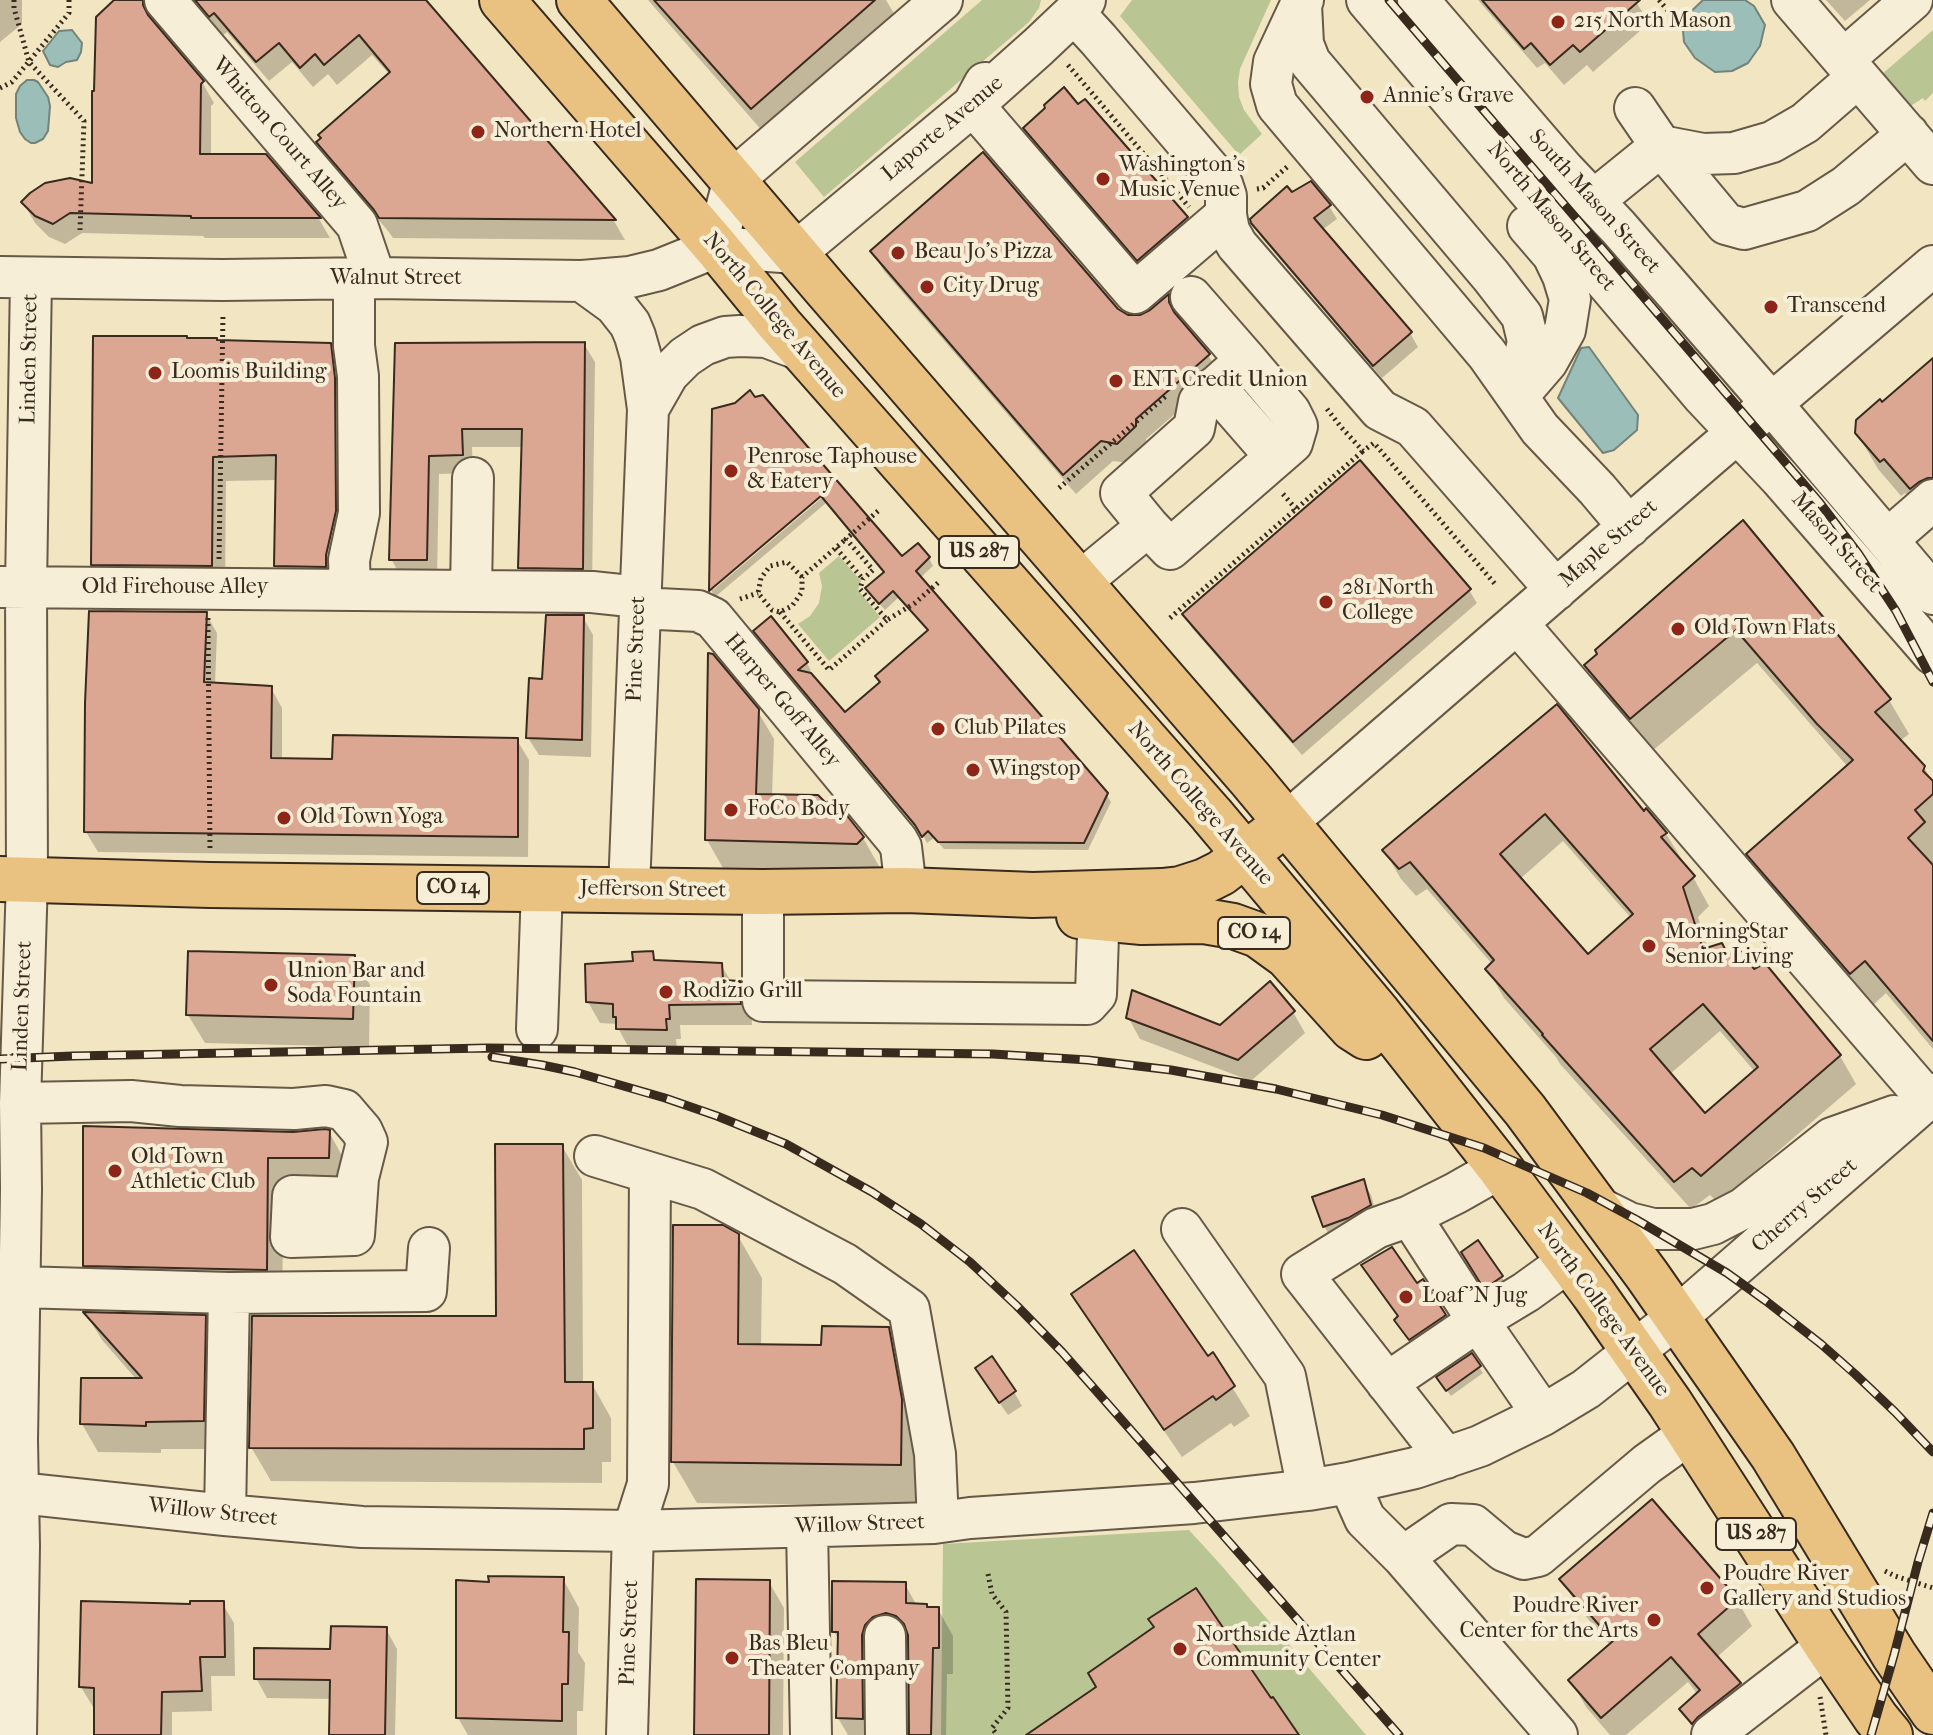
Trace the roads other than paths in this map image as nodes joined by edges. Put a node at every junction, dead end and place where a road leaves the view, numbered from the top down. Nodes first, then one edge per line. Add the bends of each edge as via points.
1 (165, 0) edge
2 (502, 0) edge
3 (579, 0) edge
4 (942, 0) edge
5 (1367, 0) edge
6 (1418, 0) edge
7 (1792, 0) edge
8 (1912, 0) edge
9 (1302, 2) edge
10 (1075, 4) edge
11 (1399, 38) junction
12 (1851, 68) junction
13 (973, 105) junction
14 (1635, 108) dead end
15 (1661, 146) junction
16 (1920, 149) edge
17 (734, 179) junction
18 (1593, 201) junction
19 (1224, 206) junction
20 (716, 247) junction
21 (795, 253) junction
22 (1933, 266) edge
23 (16, 277) edge
24 (365, 279) junction
25 (582, 281) junction
26 (1191, 297) dead end
27 (801, 350) junction
28 (1232, 373) junction
29 (1517, 396) junction
30 (1771, 403) junction
31 (648, 409) junction
32 (1737, 433) junction
33 (473, 478) dead end
34 (1933, 500) edge
35 (1148, 526) junction
36 (1629, 527) junction
37 (1887, 540) junction
38 (1080, 582) junction
39 (13, 587) edge
40 (350, 589) junction
41 (1556, 590) junction
42 (471, 591) junction
43 (1933, 594) edge
44 (639, 602) junction
45 (1517, 623) junction
46 (1933, 654) edge
47 (1286, 823) junction
48 (1245, 855) junction
49 (13, 879) edge
50 (542, 888) junction
51 (629, 889) junction
52 (906, 890) junction
53 (763, 892) junction
54 (1095, 906) junction
55 (537, 1029) dead end
56 (1429, 1078) junction
57 (1925, 1100) edge
58 (20, 1103) junction
59 (595, 1156) dead end
60 (1500, 1168) junction
61 (650, 1173) junction
62 (356, 1198) dead end
63 (1597, 1207) junction
64 (1410, 1216) junction
65 (1182, 1229) dead end
66 (429, 1248) dead end
67 (1569, 1261) junction
68 (19, 1287) junction
69 (229, 1293) junction
70 (1676, 1318) junction
71 (1478, 1321) junction
72 (9, 1328) edge
73 (1634, 1352) junction
74 (1387, 1383) junction
75 (1543, 1415) junction
76 (1689, 1434) junction
77 (1446, 1458) junction
78 (1349, 1483) junction
79 (1308, 1490) junction
80 (9, 1492) edge
81 (225, 1515) junction
82 (938, 1522) junction
83 (807, 1528) junction
84 (633, 1531) junction
85 (1403, 1557) junction
86 (885, 1636) dead end
87 (1827, 1646) junction
88 (1933, 1712) edge
89 (16, 1735) edge
90 (627, 1735) edge
91 (811, 1735) edge
92 (886, 1735) edge
93 (1557, 1735) edge
94 (1712, 1735) edge
95 (1890, 1735) edge

1 - 24 street, Whitton Court Alley via 357,225
2 - 20 highway, North College Avenue / US 287
3 - 17 highway, US 287
4 - 17 street
5 - 11 street, North Mason Street
6 - 18 street, South Mason Street
7 - 12 street
8 - 12 street
9 - 29 street via 1303,44 1310,62 1522,316 1528,341
9 - 29 street via 1274,62 1271,84 1277,105
10 - 13 street, Laporte Avenue
10 - 19 street via 1222,184
11 - 29 street via 1407,75 1421,101 1553,255 1563,276 1570,299 1565,330 1547,362
11 - 32 street, North Mason Street
12 - 15 street via 1805,123 1772,142 1734,153
12 - 16 street
13 - 19 street via 1135,293
13 - 21 street, Laporte Avenue
14 - 15 street
15 - 16 street via 1726,224 1744,229 1807,211
15 - 18 street
17 - 20 street
17 - 21 highway, US 287
18 - 30 street, South Mason Street
19 - 41 street via 1237,245 1380,410 1413,427
20 - 21 street
20 - 25 street, Walnut Street via 659,270
20 - 27 highway, North College Avenue / US 287
21 - 38 highway, US 287
22 - 30 street, Maple Street
23 - 24 street, Walnut Street
23 - 39 street, Linden Street
24 - 25 street, Walnut Street
24 - 40 street via 354,346 359,513 349,560
25 - 31 street, Pine Street via 615,305 630,324
26 - 28 street
27 - 31 street, Pine Street via 766,337 714,341 668,374
27 - 48 highway, North College Avenue / US 287
28 - 35 street via 1199,402 1194,428 1121,493
28 - 35 street via 1290,412 1297,426 1284,450 1170,549
29 - 36 street
30 - 32 street, Maple Street
30 - 37 street, Mason Street
31 - 44 street, Pine Street
32 - 36 street, Maple Street
32 - 46 street, Mason Street
33 - 42 street
34 - 37 street
35 - 38 street
36 - 41 street, Maple Street
37 - 43 street, Mason Street
38 - 47 highway, US 287
39 - 40 street, Old Firehouse Alley
39 - 49 street, Linden Street
40 - 42 street, Old Firehouse Alley
41 - 45 street, Maple Street
42 - 44 street, Old Firehouse Alley via 592,592
44 - 51 street, Pine Street
44 - 52 street, Harper Goff Alley via 713,618 897,840
45 - 47 street, Maple Street
45 - 57 street
47 - 48 highway, Jefferson Street
47 - 63 highway, US 287 via 1509,1090
48 - 54 highway, Jefferson Street / CO 14 via 1205,881
48 - 56 highway, North College Avenue / US 287
49 - 50 highway, Jefferson Street / CO 14
49 - 58 street, Linden Street
50 - 51 highway, Jefferson Street / CO 14
50 - 55 street
51 - 53 highway, Jefferson Street / CO 14
52 - 53 highway, Jefferson Street / CO 14
52 - 54 highway, Jefferson Street / CO 14 via 1033,895
53 - 54 street via 763,1001 1087,1004 1096,994
54 - 56 highway, CO 14 via 1142,922 1204,921 1258,935 1287,956 1352,1028
56 - 60 highway, North College Avenue / US 287
57 - 63 street via 1832,1138 1744,1208 1713,1224 1653,1229
57 - 70 street, Cherry Street
58 - 62 street via 131,1101 344,1110 367,1142
58 - 68 street, Linden Street
59 - 61 street
60 - 64 street
60 - 67 highway, North College Avenue / US 287
61 - 82 street via 703,1189 845,1264 909,1309 935,1454
61 - 84 street, Pine Street via 648,1484
63 - 70 highway, US 287
64 - 71 street
64 - 74 street via 1376,1228 1302,1274
65 - 79 street via 1285,1376
66 - 69 street via 426,1291
67 - 71 street
67 - 73 highway, North College Avenue / US 287
68 - 69 street
68 - 72 street, Linden Street
69 - 81 street
70 - 73 street, Willow Street
70 - 88 highway, US 287 via 1773,1456
71 - 74 street
71 - 75 street
72 - 80 street, Linden Street via 17,1440
73 - 75 street, Willow Street
73 - 76 highway, North College Avenue / US 287
74 - 77 street
75 - 77 street, Willow Street
76 - 85 street via 1538,1556 1524,1559 1504,1551 1473,1525 1451,1524
76 - 87 highway, North College Avenue / US 287
77 - 78 street, Willow Street
78 - 79 street, Willow Street
78 - 85 street via 1365,1519
79 - 82 street, Willow Street
80 - 81 street, Willow Street
80 - 89 street, Linden Street
81 - 84 street, Willow Street via 362,1527
82 - 83 street, Willow Street
83 - 84 street, Willow Street
83 - 91 street
84 - 90 street, Pine Street
85 - 93 street
86 - 92 street
87 - 94 street
87 - 95 highway, North College Avenue / US 287

